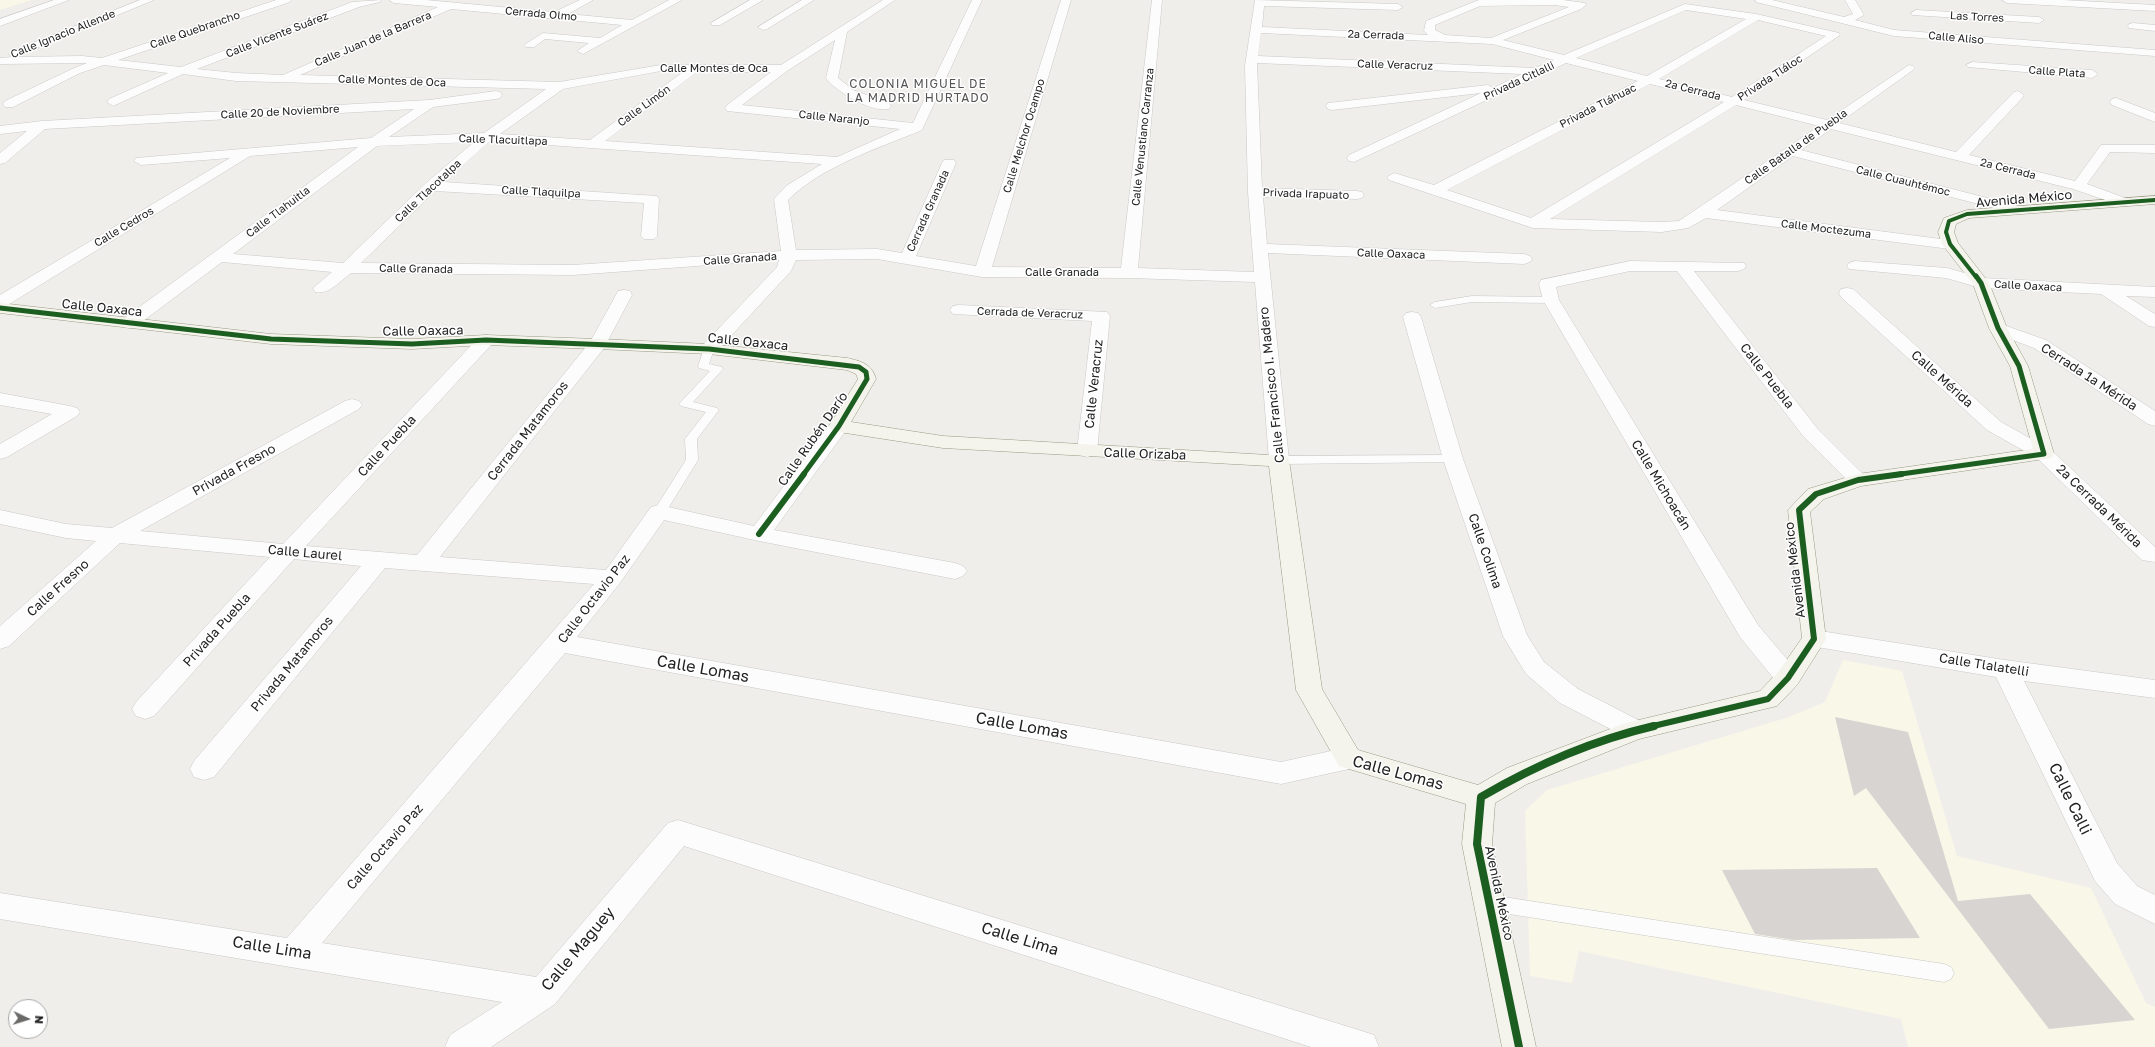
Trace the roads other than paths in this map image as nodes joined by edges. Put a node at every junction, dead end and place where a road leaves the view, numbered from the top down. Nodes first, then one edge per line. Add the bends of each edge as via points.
1 (64, 0) edge
2 (149, 0) edge
3 (286, 0) edge
4 (376, 0) edge
5 (394, 0) edge
6 (463, 0) edge
7 (588, 0) edge
8 (677, 0) edge
9 (758, 0) edge
10 (809, 0) edge
11 (890, 0) edge
12 (977, 0) edge
13 (1066, 0) edge
14 (1157, 0) edge
15 (1760, 0) edge
16 (1850, 0) edge
17 (2007, 0) edge
18 (1260, 1) edge
19 (450, 6) junction
20 (1398, 7) dead end
21 (1685, 7) joint
22 (2155, 8) edge
23 (1916, 13) dead end
24 (555, 16) junction
25 (1756, 17) junction
26 (1847, 20) junction
27 (0, 23) edge
28 (632, 23) junction
29 (716, 23) dead end
30 (2133, 26) dead end
31 (763, 27) dead end
32 (2155, 28) edge
33 (556, 29) dead end
34 (1256, 30) junction
35 (842, 33) junction
36 (2058, 34) dead end
37 (543, 36) junction
38 (1441, 38) junction
39 (601, 40) junction
40 (1492, 40) junction
41 (530, 45) dead end
42 (2052, 45) junction
43 (2076, 47) junction
44 (583, 51) dead end
45 (2155, 53) edge
46 (1252, 59) junction
47 (1567, 59) junction
48 (0, 60) edge
49 (106, 62) junction
50 (1972, 65) dead end
51 (695, 68) junction
52 (1909, 68) dead end
53 (783, 69) junction
54 (1538, 71) junction
55 (179, 72) junction
56 (283, 78) junction
57 (1650, 79) junction
58 (559, 86) junction
59 (1504, 87) junction
60 (2018, 95) dead end
61 (1734, 101) junction
62 (113, 102) dead end
63 (2116, 102) dead end
64 (9, 104) dead end
65 (429, 104) junction
66 (884, 106) dead end
67 (1332, 106) dead end
68 (2155, 118) edge
69 (1829, 124) junction
70 (42, 125) junction
71 (917, 127) junction
72 (0, 130) edge
73 (487, 137) junction
74 (374, 142) junction
75 (593, 144) junction
76 (2155, 149) edge
77 (1789, 151) junction
78 (248, 152) junction
79 (1959, 157) junction
80 (1354, 158) dead end
81 (0, 160) edge
82 (141, 161) dead end
83 (840, 161) junction
84 (949, 163) dead end
85 (1394, 177) dead end
86 (431, 186) junction
87 (2078, 186) junction
88 (1436, 190) junction
89 (1255, 192) junction
90 (1357, 196) dead end
91 (2155, 200) edge
92 (2122, 202) junction
93 (2017, 210) junction
94 (1703, 213) junction
95 (1533, 223) junction
96 (650, 236) dead end
97 (1950, 244) junction
98 (1259, 248) junction
99 (790, 255) junction
100 (218, 257) junction
101 (907, 259) junction
102 (1524, 259) dead end
103 (1682, 266) junction
104 (1738, 266) dead end
105 (1855, 266) dead end
106 (347, 268) junction
107 (982, 272) junction
108 (1129, 273) junction
109 (1261, 277) junction
110 (1981, 283) junction
111 (321, 288) dead end
112 (2106, 290) junction
113 (1549, 292) junction
114 (2155, 292) edge
115 (1847, 293) dead end
116 (624, 295) dead end
117 (0, 302) edge
118 (1436, 305) dead end
119 (0, 308) edge
120 (960, 310) dead end
121 (1101, 316) joint
122 (1412, 317) dead end
123 (2155, 322) edge
124 (129, 323) junction
125 (1998, 328) junction
126 (486, 340) junction
127 (598, 344) junction
128 (709, 349) junction
129 (847, 364) joint
130 (0, 398) edge
131 (352, 405) dead end
132 (2155, 420) edge
133 (839, 426) junction
134 (1087, 451) junction
135 (0, 453) edge
136 (2044, 454) junction
137 (1453, 459) junction
138 (1279, 460) junction
139 (1858, 480) junction
140 (659, 512) junction
141 (0, 517) edge
142 (759, 534) junction
143 (116, 535) junction
144 (288, 552) junction
145 (2155, 555) edge
146 (379, 560) junction
147 (424, 562) junction
148 (955, 570) dead end
149 (612, 578) junction
150 (1814, 639) junction
151 (0, 640) edge
152 (559, 643) junction
153 (2005, 669) junction
154 (1788, 678) junction
155 (2155, 689) edge
156 (145, 709) dead end
157 (1635, 730) junction
158 (1349, 758) junction
159 (204, 769) dead end
160 (1481, 797) junction
161 (678, 832) joint
162 (1490, 903) junction
163 (0, 906) edge
164 (2155, 910) edge
165 (295, 952) junction
166 (1944, 973) dead end
167 (543, 993) junction
168 (462, 1047) edge
169 (1362, 1047) edge
170 (1519, 1047) edge

1 - 27 street
2 - 48 street, Calle Ignacio Allende
3 - 49 street, Calle Quebrancho via 189,31
4 - 55 street, Calle Vicente Suárez via 356,4
5 - 19 street, Cerrada Olmo
6 - 19 street, Calle Juan de la Barrera
7 - 24 street
8 - 28 street
9 - 29 street
10 - 31 street
11 - 35 street, Calle Naranjo
12 - 71 street
13 - 107 street, Calle Melchor Ocampo
14 - 108 street, Calle Venustiano Carranza
15 - 26 street, Calle Aliso
16 - 26 street via 1859,15
17 - 22 street
17 - 23 street, Las Torres via 2042,22
18 - 20 street
18 - 34 street, Calle Francisco I. Madero
19 - 24 street, Cerrada Olmo
19 - 56 street, Calle Juan de la Barrera
21 - 25 street, Privada Tláloc
21 - 47 street, Privada Citlalli
24 - 28 street, Cerrada Olmo
25 - 57 street, Privada Tláhuac
25 - 61 street, Privada Tláloc via 1835,35
26 - 42 street, Calle Aliso via 1894,33
28 - 39 street
30 - 32 street
33 - 37 street
34 - 38 street, 2ª Cerrada
34 - 46 street, Calle Francisco I. Madero
35 - 53 street, Calle Naranjo
35 - 66 street via 832,78 839,88 849,95
36 - 43 street
37 - 39 street
37 - 41 street
38 - 40 street, 2ª Cerrada
38 - 40 street via 1429,31 1430,23 1480,3 1554,2 1581,5
39 - 44 street
40 - 47 street, 2ª Cerrada
42 - 43 street, Calle Aliso
42 - 50 street, Calle Plata via 2092,74
43 - 45 street, Calle Aliso
46 - 54 street, Calle Veracruz
46 - 89 street, Calle Francisco I. Madero
47 - 54 street, Privada Citlalli
47 - 57 street, 2ª Cerrada
48 - 49 street, Calle Montes de Oca
49 - 55 street, Calle Montes de Oca
49 - 64 street, Calle Quebrancho via 76,71
51 - 53 street, Calle Montes de Oca
51 - 58 street, Calle Montes de Oca via 661,68
51 - 75 street, Calle Limón
52 - 69 street, Calle Batalla de Puebla
53 - 71 street, Calle Naranjo via 731,108
54 - 59 street, Privada Citlalli
55 - 56 street, Calle Montes de Oca
55 - 62 street, Calle Vicente Suárez
56 - 58 street, Calle Montes de Oca
57 - 61 street, 2ª Cerrada
57 - 88 street, Privada Tláhuac
58 - 65 street, Calle 20 de Noviembre
58 - 73 street, Calle Tlacotalpa
59 - 67 street
59 - 80 street, Privada Citlalli
60 - 79 street
61 - 69 street, 2ª Cerrada
61 - 95 street, Privada Tláloc
63 - 68 street
65 - 70 street, Calle 20 de Noviembre
65 - 74 street, Calle Tlahuitla
69 - 77 street, Calle Batalla de Puebla
69 - 79 street, 2ª Cerrada
70 - 72 street, Calle 20 de Noviembre
70 - 81 street
71 - 83 street, Calle Naranjo
73 - 74 street, Calle Tlacuitlapa
73 - 75 street, Calle Tlacuitlapa
73 - 86 street, Calle Tlacotalpa
74 - 78 street, Calle Tlacuitlapa
74 - 100 street, Calle Tlahuitla
75 - 83 street, Calle Tlacuitlapa
76 - 87 street via 2106,148
77 - 93 street, Calle Cuauhtémoc
77 - 94 street, Calle Batalla de Puebla
78 - 82 street, Calle Tlacuitlapa
78 - 117 street, Calle Cedros
79 - 87 street, 2ª Cerrada
83 - 99 street, Calle Naranjo via 788,190 782,199
84 - 101 street, Cerrada Granada
85 - 88 street
86 - 96 street, Calle Tlaquilpa via 652,199
86 - 106 street, Calle Tlacotalpa
87 - 92 street, 2ª Cerrada
88 - 95 street
89 - 90 street, Privada Irapuato
89 - 98 street, Calle Francisco I. Madero
91 - 92 street, Avenida México
92 - 93 street, Avenida México
93 - 97 street, Avenida México via 1967,214 1949,221 1946,232
94 - 95 street, Calle Batalla de Puebla via 1683,225 1662,227
94 - 97 street, Calle Moctezuma
97 - 110 street
98 - 102 street, Calle Oaxaca
98 - 109 street, Calle Francisco I. Madero
99 - 101 street, Calle Granada via 877,254
99 - 106 street, Calle Granada via 573,270
99 - 128 street via 785,268
100 - 106 street, Calle Granada
100 - 124 street, Calle Tlahuitla
101 - 107 street, Calle Granada
103 - 104 street
103 - 113 street via 1630,266
103 - 139 street, Calle Puebla via 1810,432
105 - 110 street, Calle Oaxaca via 1947,273
106 - 111 street, Calle Tlacotalpa
107 - 108 street, Calle Granada
108 - 109 street, Calle Granada
109 - 138 street, Calle Francisco I. Madero
110 - 112 street, Calle Oaxaca
110 - 125 street
112 - 114 street, Calle Oaxaca
112 - 123 street
113 - 118 lane
113 - 154 street, Calle Michoacán via 1749,631
115 - 136 street, Calle Mérida via 1994,426
116 - 127 street, Cerrada Matamoros
119 - 124 street, Calle Oaxaca
120 - 121 street, Cerrada de Veracruz
121 - 134 street, Calle Veracruz
122 - 137 street, Calle Colima
124 - 126 street, Calle Oaxaca via 271,339 412,344
125 - 132 street, Cerrada 1ª Mérida via 2040,344
125 - 136 street via 2019,366
126 - 127 street, Calle Oaxaca
126 - 144 street, Calle Puebla
127 - 128 street, Calle Oaxaca
127 - 147 street, Cerrada Matamoros
128 - 129 street, Calle Oaxaca
128 - 140 lane, Calle Octavio Paz via 703,366 718,369 685,404 713,410 691,439 692,460
129 - 133 street, Calle Rubén Darío via 866,372 867,379
130 - 135 street via 70,412
131 - 143 street, Privada Fresno
133 - 134 street, Calle Orizaba via 943,442
133 - 142 street, Calle Rubén Darío
134 - 138 street, Calle Orizaba
136 - 139 street, Avenida México
136 - 145 street, 2ª Cerrada Mérida via 2150,555
137 - 138 lane, Calle Orizaba
137 - 157 street, Calle Colima via 1515,636 1535,668 1569,696
138 - 158 street, Calle Francisco I. Madero via 1309,690
139 - 150 street, Avenida México via 1816,494 1800,510
140 - 142 street
140 - 149 street, Calle Octavio Paz
141 - 143 street, Calle Laurel via 66,531
142 - 148 street
143 - 144 street, Calle Laurel
143 - 151 street, Calle Fresno
144 - 146 street, Calle Laurel
144 - 156 street, Privada Puebla
146 - 147 street, Calle Laurel
146 - 159 street, Privada Matamoros
147 - 149 street, Calle Laurel
149 - 152 street, Calle Octavio Paz
150 - 153 street, Calle Tlalatelli
150 - 154 street
152 - 158 street, Calle Lomas via 1281,773
152 - 165 street, Calle Octavio Paz
153 - 155 street, Calle Tlalatelli
153 - 164 street, Calle Calli via 2106,872 2126,895
154 - 157 street via 1768,699
157 - 160 street via 1517,776
158 - 160 street, Calle Lomas
160 - 162 street, Avenida México via 1476,844
161 - 167 street, Calle Maguey
161 - 169 street, Calle Lima
162 - 166 lane
162 - 170 street, Avenida México
163 - 165 street, Calle Lima
165 - 167 street, Calle Lima
167 - 168 street, Calle Maguey

